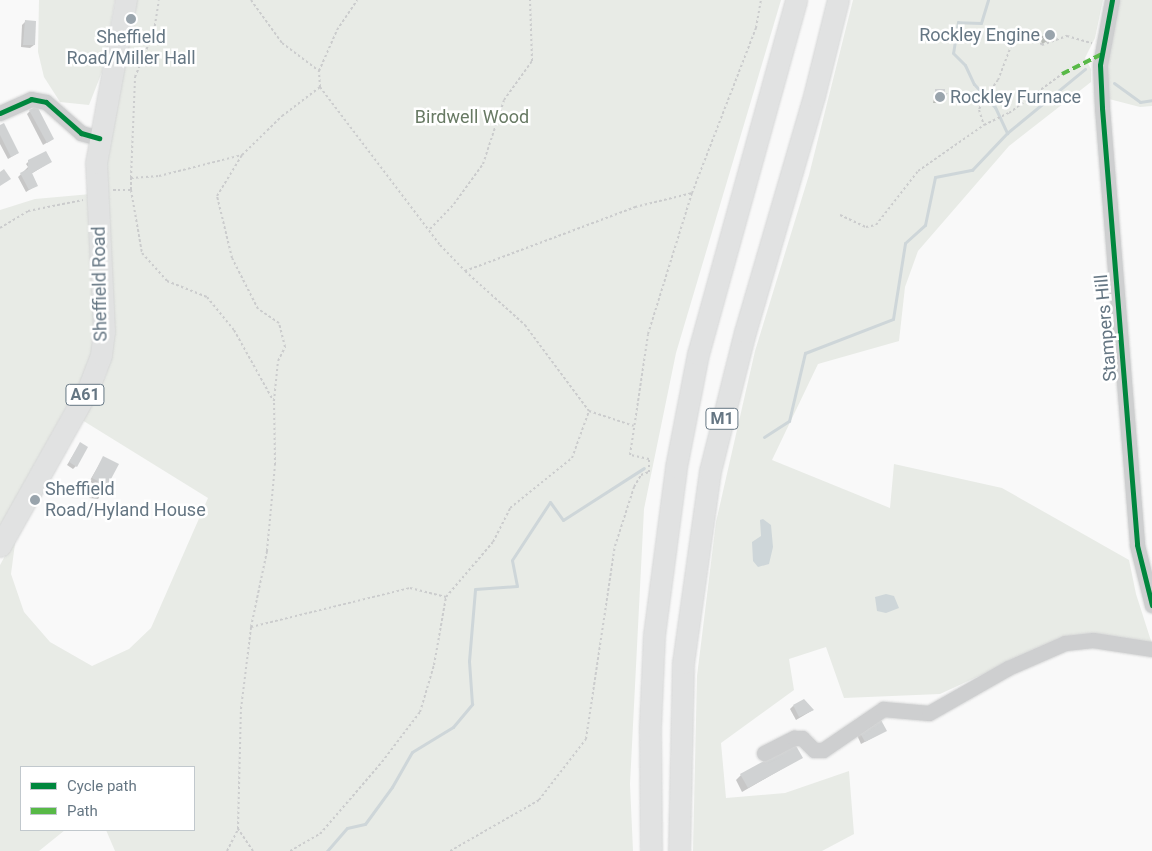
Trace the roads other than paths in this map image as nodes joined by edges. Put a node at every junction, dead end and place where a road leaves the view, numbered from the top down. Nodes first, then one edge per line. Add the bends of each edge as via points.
1 (126, 0) edge
2 (796, 0) edge
3 (838, 0) edge
4 (1112, 0) edge
5 (0, 113) edge
6 (99, 138) junction
7 (0, 546) edge
8 (1152, 605) edge
9 (1152, 649) edge
10 (764, 753) dead end
11 (651, 851) edge
12 (679, 851) edge

1 - 6 highway, Sheffield Road / A61
2 - 11 highway, M1 via 698,354 676,467 654,635
3 - 12 highway, M1 via 814,96 742,341 710,471 683,663
4 - 8 street, Stampers Hill via 1102,50 1102,108 1137,545
5 - 6 street via 31,99 46,102 81,133
6 - 7 highway, Sheffield Road / A61 via 104,331 101,355 88,390
9 - 10 street via 1093,640 1065,643 1008,668 929,713 882,709 823,750 814,750 802,738 794,738

